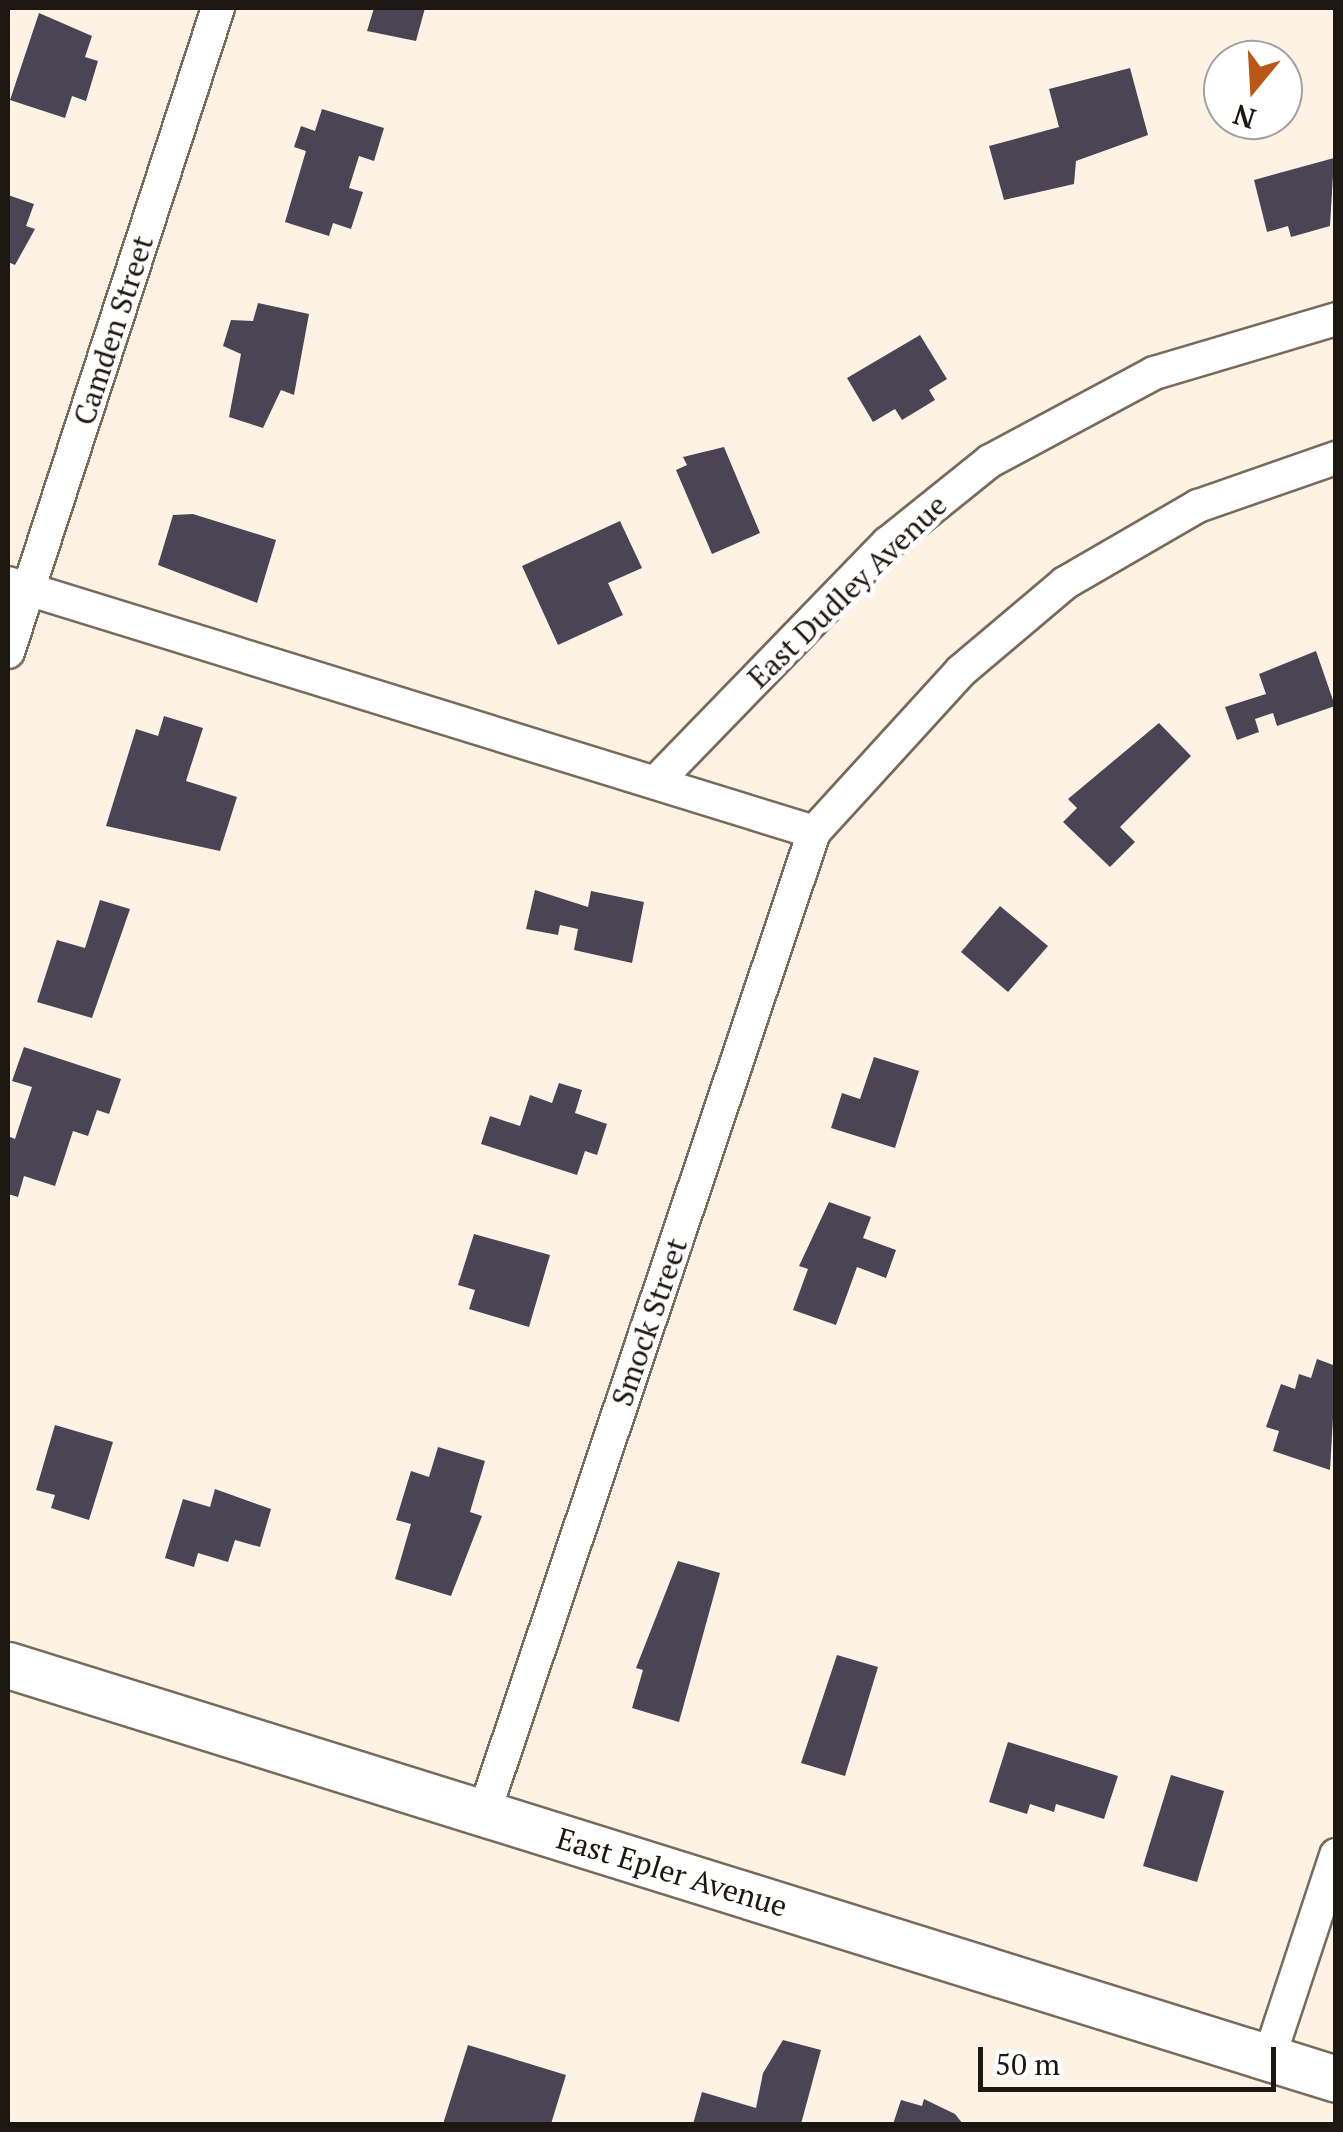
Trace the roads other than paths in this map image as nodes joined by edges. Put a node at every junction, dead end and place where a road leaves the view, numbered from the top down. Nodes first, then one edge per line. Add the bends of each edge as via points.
1 (218, 8) edge
2 (1336, 319) edge
3 (1336, 458) edge
4 (18, 586) edge
5 (8, 652) edge
6 (656, 782) junction
7 (814, 832) junction
8 (8, 1665) edge
9 (484, 1814) junction
10 (1336, 1855) edge
11 (1269, 2058) junction
12 (1336, 2079) edge

1 - 4 street, Camden Street
2 - 6 street, East Dudley Avenue via 1154,372 990,461 888,543
3 - 7 street via 1198,506 1065,583 961,671
4 - 5 street, Camden Street
4 - 6 street
6 - 7 street
7 - 9 street, Smock Street
8 - 9 street, East Epler Avenue
9 - 11 street, East Epler Avenue
10 - 11 street
11 - 12 street, East Epler Avenue

